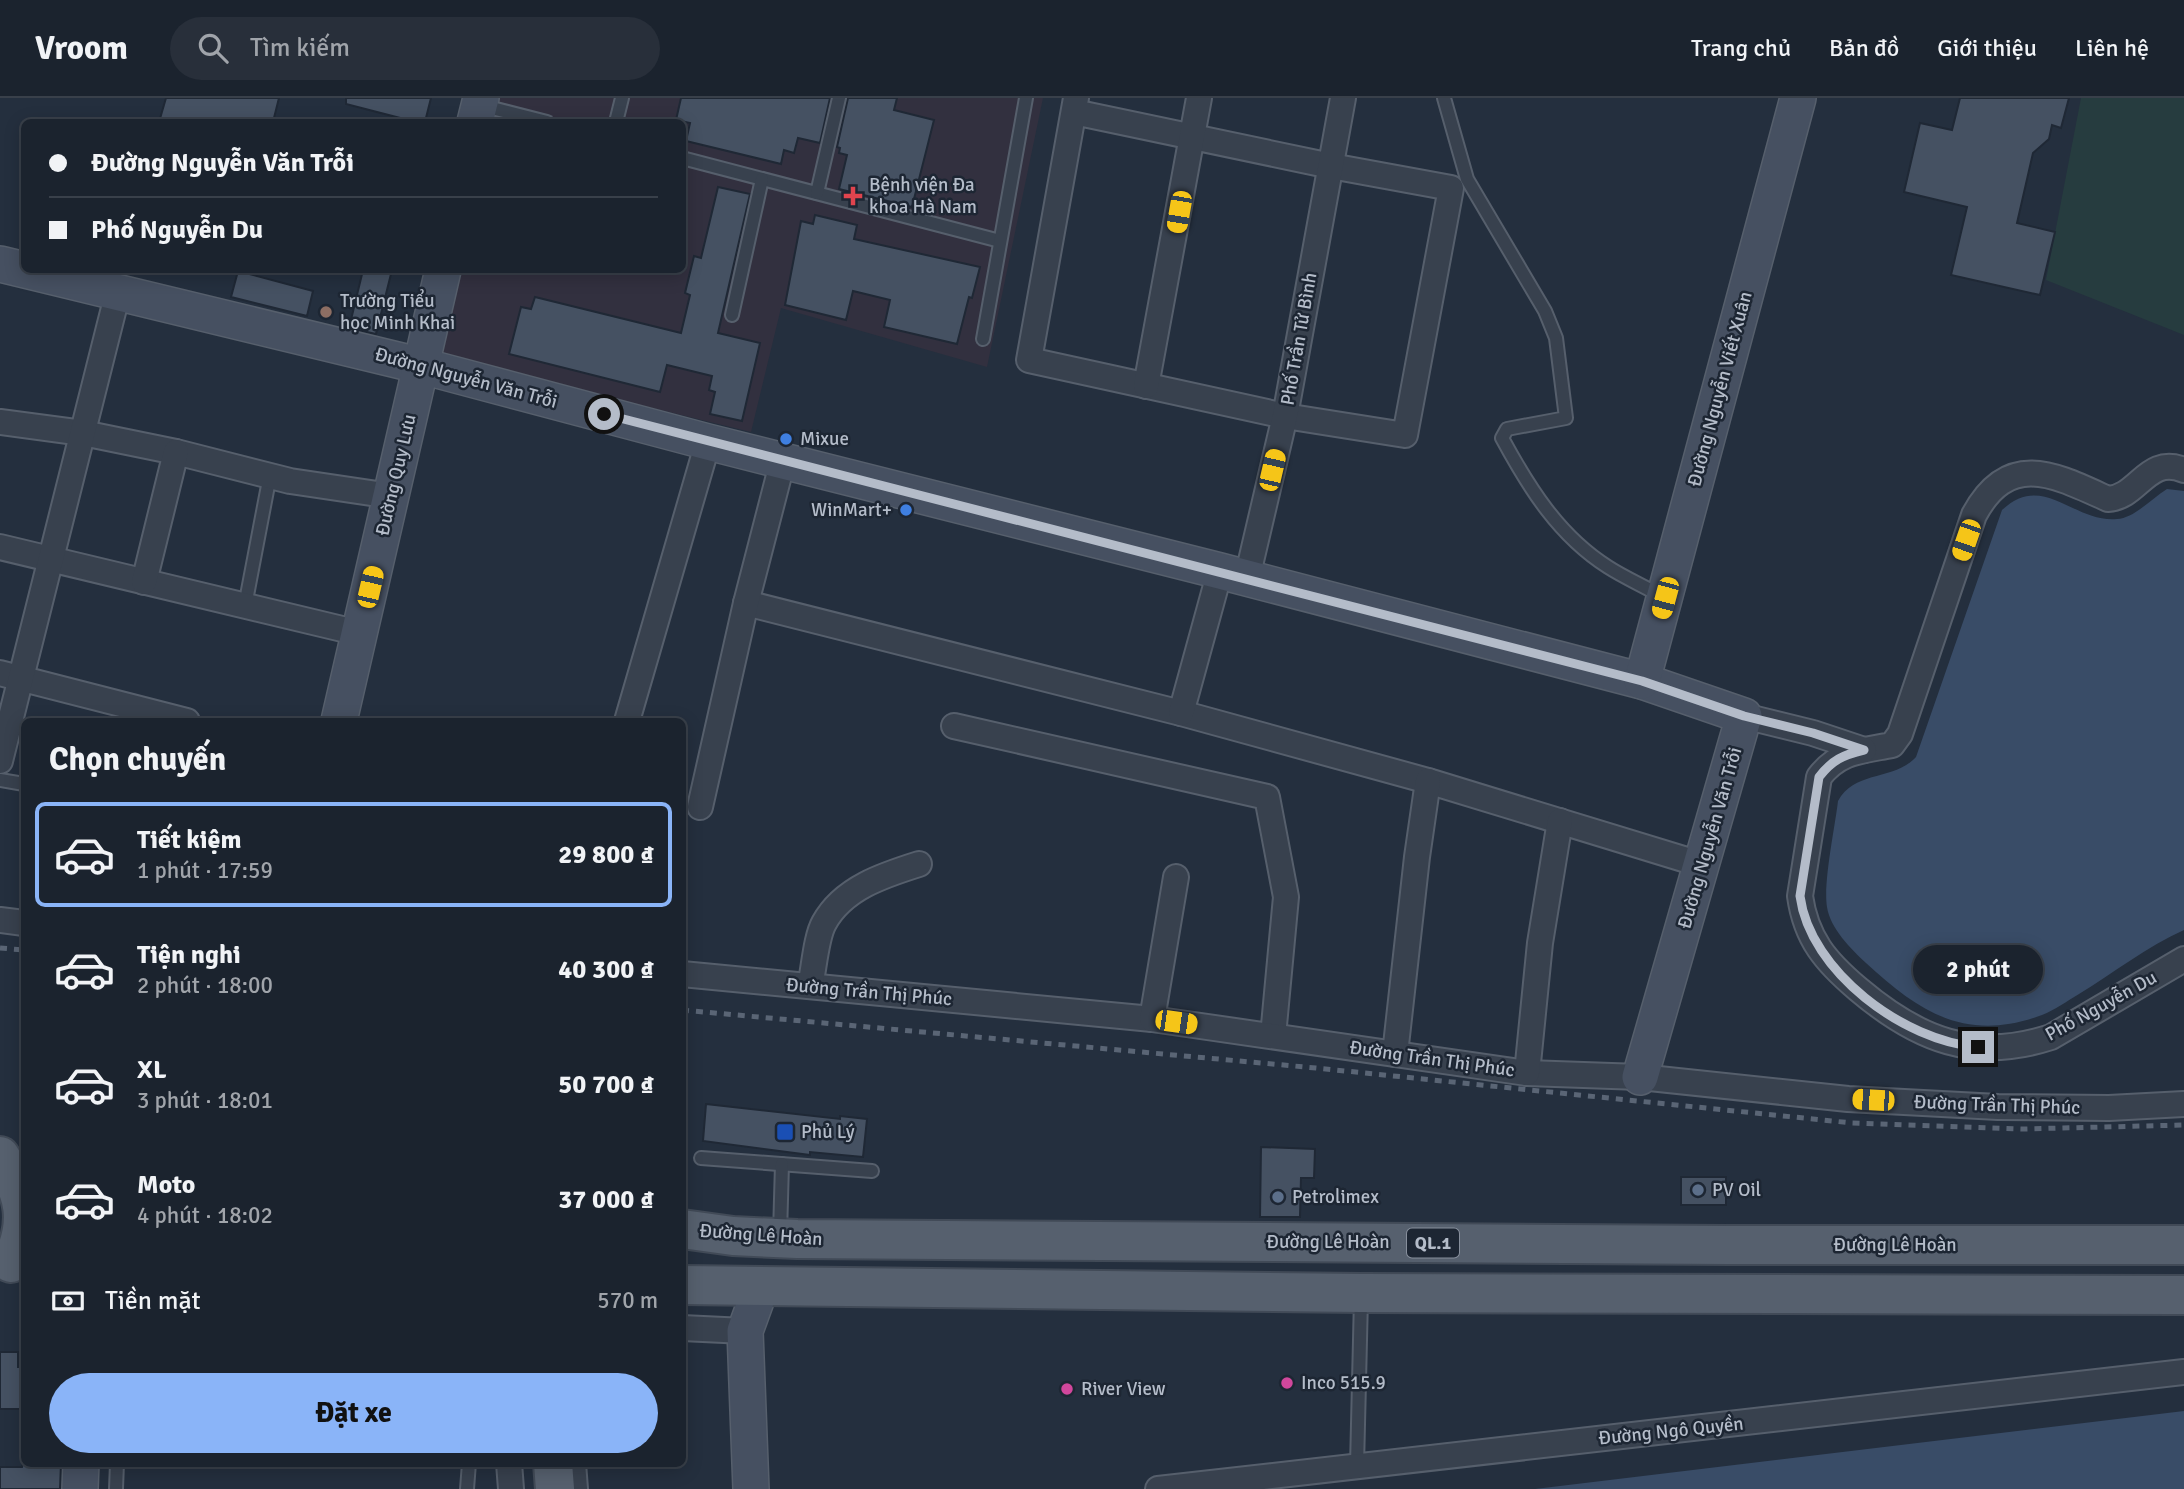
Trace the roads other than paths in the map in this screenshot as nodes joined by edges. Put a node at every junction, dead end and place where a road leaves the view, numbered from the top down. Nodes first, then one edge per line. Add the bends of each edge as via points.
1 (622, 98) edge
2 (839, 98) edge
3 (1026, 98) edge
4 (1199, 98) edge
5 (1343, 98) edge
6 (1444, 98) edge
7 (1798, 98) edge
8 (1075, 105) edge
9 (479, 108) edge
10 (532, 119) edge
11 (617, 119) edge
12 (1192, 137) junction
13 (686, 159) edge
14 (1331, 166) junction
15 (762, 179) junction
16 (1459, 183) junction
17 (817, 193) junction
18 (1000, 241) junction
19 (0, 264) edge
20 (21, 269) edge
21 (38, 273) edge
22 (442, 273) edge
23 (118, 292) junction
24 (732, 315) dead end
25 (983, 339) dead end
26 (422, 366) junction
27 (1146, 386) junction
28 (1285, 416) junction
29 (0, 422) edge
30 (83, 433) junction
31 (708, 442) junction
32 (176, 452) junction
33 (783, 460) junction
34 (2184, 470) edge
35 (270, 475) junction
36 (391, 496) junction
37 (0, 547) edge
38 (51, 560) junction
39 (1233, 574) junction
40 (144, 582) junction
41 (1665, 598) junction
42 (746, 603) junction
43 (244, 606) junction
44 (359, 633) junction
45 (10, 676) edge
46 (1642, 681) junction
47 (1181, 713) junction
48 (1744, 716) junction
49 (175, 718) edge
50 (340, 718) edge
51 (628, 718) edge
52 (954, 726) dead end
53 (1864, 750) junction
54 (0, 761) edge
55 (0, 780) edge
56 (1428, 781) junction
57 (21, 784) edge
58 (700, 807) dead end
59 (1560, 821) junction
60 (919, 864) dead end
61 (1703, 865) junction
62 (1176, 877) dead end
63 (0, 920) edge
64 (21, 923) edge
65 (2184, 959) edge
66 (686, 974) edge
67 (810, 986) junction
68 (1152, 1019) junction
69 (1273, 1036) junction
70 (1395, 1054) junction
71 (1527, 1073) junction
72 (1640, 1077) junction
73 (2184, 1104) edge
74 (701, 1158) dead end
75 (782, 1164) junction
76 (872, 1171) dead end
77 (9, 1174) edge
78 (21, 1212) edge
79 (686, 1229) edge
80 (21, 1239) edge
81 (788, 1239) junction
82 (1271, 1242) junction
83 (1726, 1245) junction
84 (2184, 1245) edge
85 (2130, 1246) junction
86 (12, 1263) edge
87 (686, 1285) edge
88 (779, 1288) junction
89 (1269, 1291) junction
90 (1361, 1293) junction
91 (2184, 1294) edge
92 (1725, 1295) junction
93 (2128, 1296) junction
94 (686, 1328) edge
95 (745, 1331) junction
96 (2184, 1372) edge
97 (1357, 1466) junction
98 (80, 1467) edge
99 (117, 1467) edge
100 (469, 1467) edge
101 (509, 1467) edge
102 (80, 1489) edge
103 (116, 1489) edge
104 (467, 1489) edge
105 (511, 1489) edge
106 (751, 1489) edge
107 (1158, 1489) edge

1 - 11 lane
2 - 17 lane
3 - 18 lane
4 - 12 street
5 - 14 street, Phố Trần Tử Bình
6 - 16 lane
7 - 41 street, Đường Nguyễn Viết Xuân
8 - 12 street
8 - 27 street via 1029,360
9 - 10 lane
12 - 14 street
12 - 27 street
13 - 15 lane
14 - 16 street
14 - 28 street, Phố Trần Tử Bình
15 - 17 lane
15 - 24 lane
16 - 28 street via 1405,435
16 - 41 lane via 1545,311 1556,338 1566,418 1507,429 1502,438 1527,485 1563,530 1607,566
17 - 18 lane
18 - 25 lane
19 - 20 street, Đường Nguyễn Văn Trỗi
21 - 23 street, Đường Nguyễn Văn Trỗi
22 - 26 street, Đường Quy Lưu
23 - 26 street, Đường Nguyễn Văn Trỗi
23 - 30 street
26 - 31 street, Đường Nguyễn Văn Trỗi
26 - 36 street, Đường Quy Lưu
27 - 28 street
28 - 39 street, Phố Trần Tử Bình
29 - 30 street
30 - 32 street
30 - 38 street
31 - 33 street, Đường Nguyễn Văn Trỗi
31 - 51 street
32 - 35 street
32 - 40 street
33 - 39 street, Đường Nguyễn Văn Trỗi
33 - 42 street
34 - 53 street, Phố Nguyễn Du via 2166,465 2108,499 2036,472 1998,484 1975,516 1900,734 1892,745
35 - 36 street
35 - 43 lane
36 - 44 street, Đường Quy Lưu
37 - 38 street
38 - 40 street
38 - 45 street
39 - 46 street, Đường Nguyễn Văn Trỗi
39 - 47 street, Phố Trần Tử Bình
40 - 43 street
41 - 46 street, Đường Nguyễn Viết Xuân
42 - 47 street
42 - 58 street
43 - 44 street
44 - 50 street, Đường Quy Lưu
45 - 49 street
45 - 54 street
46 - 48 street, Đường Nguyễn Văn Trỗi
47 - 56 street
48 - 53 street
48 - 61 street, Đường Nguyễn Văn Trỗi
52 - 69 street via 1267,797 1286,897
53 - 65 street, Phố Nguyễn Du via 1829,763 1819,777 1800,896 1809,932 1829,964 1889,1015 1923,1035 1960,1045 1996,1048 2027,1044 2051,1037
55 - 57 lane
56 - 59 street
56 - 70 street
59 - 61 street
59 - 71 street via 1540,943
60 - 67 street via 887,874 851,892 842,902 824,923
61 - 72 street, Đường Nguyễn Văn Trỗi
62 - 68 street
63 - 64 street
66 - 67 street, Đường Trần Thị Phúc
67 - 68 street, Đường Trần Thị Phúc
68 - 69 street, Đường Trần Thị Phúc
69 - 70 street, Đường Trần Thị Phúc
70 - 71 street, Đường Trần Thị Phúc
71 - 72 street, Đường Trần Thị Phúc
72 - 73 street, Đường Trần Thị Phúc via 1848,1099 1998,1107
74 - 75 lane
75 - 76 lane
75 - 81 lane
77 - 78 main road
79 - 81 main road, Đường Lê Hoàn / QL.1
80 - 86 main road
81 - 82 main road, Đường Lê Hoàn / QL.1
81 - 88 main road
82 - 83 main road, Đường Lê Hoàn / QL.1
82 - 89 main road
83 - 85 main road, Đường Lê Hoàn / QL.1
83 - 92 main road
84 - 85 main road, Đường Lê Hoàn / QL.1
85 - 93 main road
87 - 88 main road
88 - 89 main road
88 - 95 street
89 - 90 main road
90 - 92 main road
90 - 97 lane
91 - 93 main road
92 - 93 main road
94 - 95 street
95 - 106 street
96 - 97 street, Đường Ngô Quyền
97 - 107 street, Đường Ngô Quyền
98 - 102 street
99 - 103 lane
100 - 104 lane
101 - 105 street

